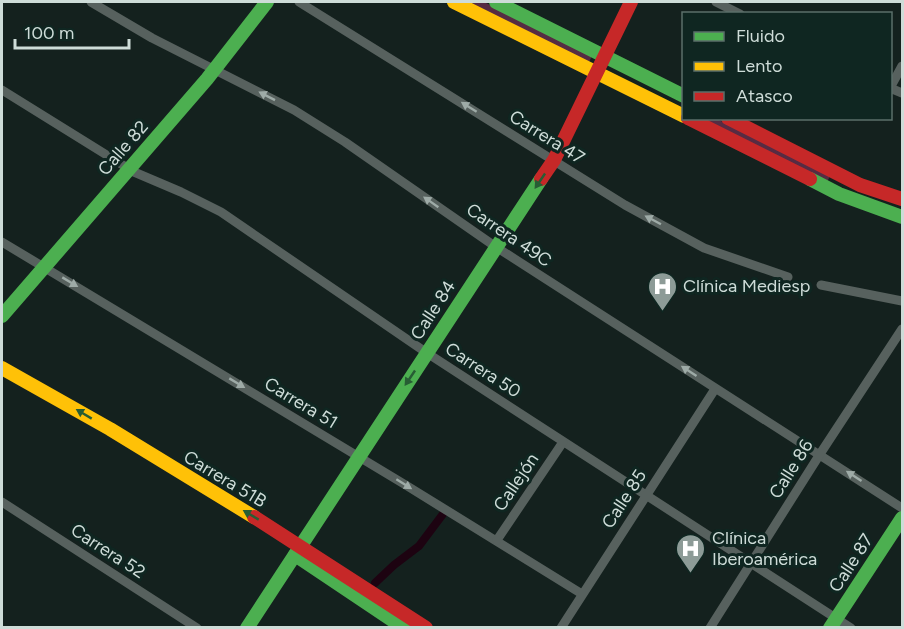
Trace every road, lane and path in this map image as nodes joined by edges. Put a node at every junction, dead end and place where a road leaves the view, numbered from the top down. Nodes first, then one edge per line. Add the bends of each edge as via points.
1 (91, 2) edge
2 (267, 2) edge
3 (299, 2) edge
4 (458, 2) edge
5 (495, 2) edge
6 (631, 2) edge
7 (716, 2) edge
8 (736, 12) edge
9 (605, 56) junction
10 (903, 66) edge
11 (213, 70) junction
12 (597, 73) junction
13 (892, 86) edge
14 (2, 90) edge
15 (682, 95) edge
16 (682, 115) edge
17 (692, 120) edge
18 (732, 120) edge
19 (554, 160) junction
20 (129, 169) junction
21 (843, 176) junction
22 (833, 194) junction
23 (903, 199) edge
24 (903, 217) edge
25 (2, 242) edge
26 (496, 247) junction
27 (44, 267) junction
28 (788, 277) dead end
29 (821, 285) dead end
30 (903, 302) edge
31 (2, 316) edge
32 (903, 329) edge
33 (427, 352) junction
34 (2, 368) edge
35 (715, 388) junction
36 (562, 441) junction
37 (820, 454) junction
38 (358, 456) junction
39 (647, 495) junction
40 (2, 502) edge
41 (903, 508) edge
42 (903, 518) edge
43 (497, 540) junction
44 (298, 550) junction
45 (752, 562) junction
46 (582, 594) junction
47 (833, 623) edge
48 (197, 627) edge
49 (247, 627) edge
50 (404, 627) edge
51 (426, 627) edge
52 (561, 627) edge
53 (710, 627) edge
54 (851, 627) edge

1 - 11 street, Carrera 49C
2 - 11 main road, Calle 82
19 -> 3 street, Carrera 47
4 - 12 main road
5 - 9 main road
6 - 9 main road, Calle 84
7 - 8 street
9 - 12 main road, Calle 84
9 - 15 main road
10 - 13 street
11 - 20 main road, Calle 82
26 -> 11 street, Carrera 49C via 294,110
12 - 16 main road
12 - 19 main road, Calle 84
14 - 20 street, Carrera 50
17 - 22 main road
18 - 21 main road
19 -> 26 main road, Calle 84
28 -> 19 street, Carrera 47 via 704,248
20 - 27 main road, Calle 82
20 - 33 street, Carrera 50 via 221,212
21 - 22 street
21 - 23 main road
22 - 24 main road
25 - 27 street, Carrera 51
26 - 33 main road, Calle 84
35 -> 26 street, Carrera 49C
27 - 31 main road, Calle 82
27 -> 38 street, Carrera 51
29 - 30 street
32 - 37 street, Calle 86
33 - 36 street, Carrera 50
33 -> 38 main road, Calle 84
44 -> 34 main road, Carrera 51B
35 - 37 street, Carrera 49C
35 - 39 street, Calle 85
36 - 39 street, Carrera 50
36 - 43 street, Callejón
41 -> 37 street, Carrera 49C
37 - 45 street, Calle 86
38 -> 43 street, Carrera 51
38 - 44 main road, Calle 84
39 - 45 street, Carrera 50
39 - 46 street, Calle 85
40 - 48 street, Carrera 52
42 - 47 main road, Calle 87
43 - 46 street, Carrera 51
44 - 49 main road, Calle 84
44 - 50 main road, Carrera 51B
44 - 51 main road, Carrera 51B
45 - 47 street, Carrera 50
45 - 53 street, Calle 86
46 - 52 street, Calle 85
47 - 54 street, Carrera 50

